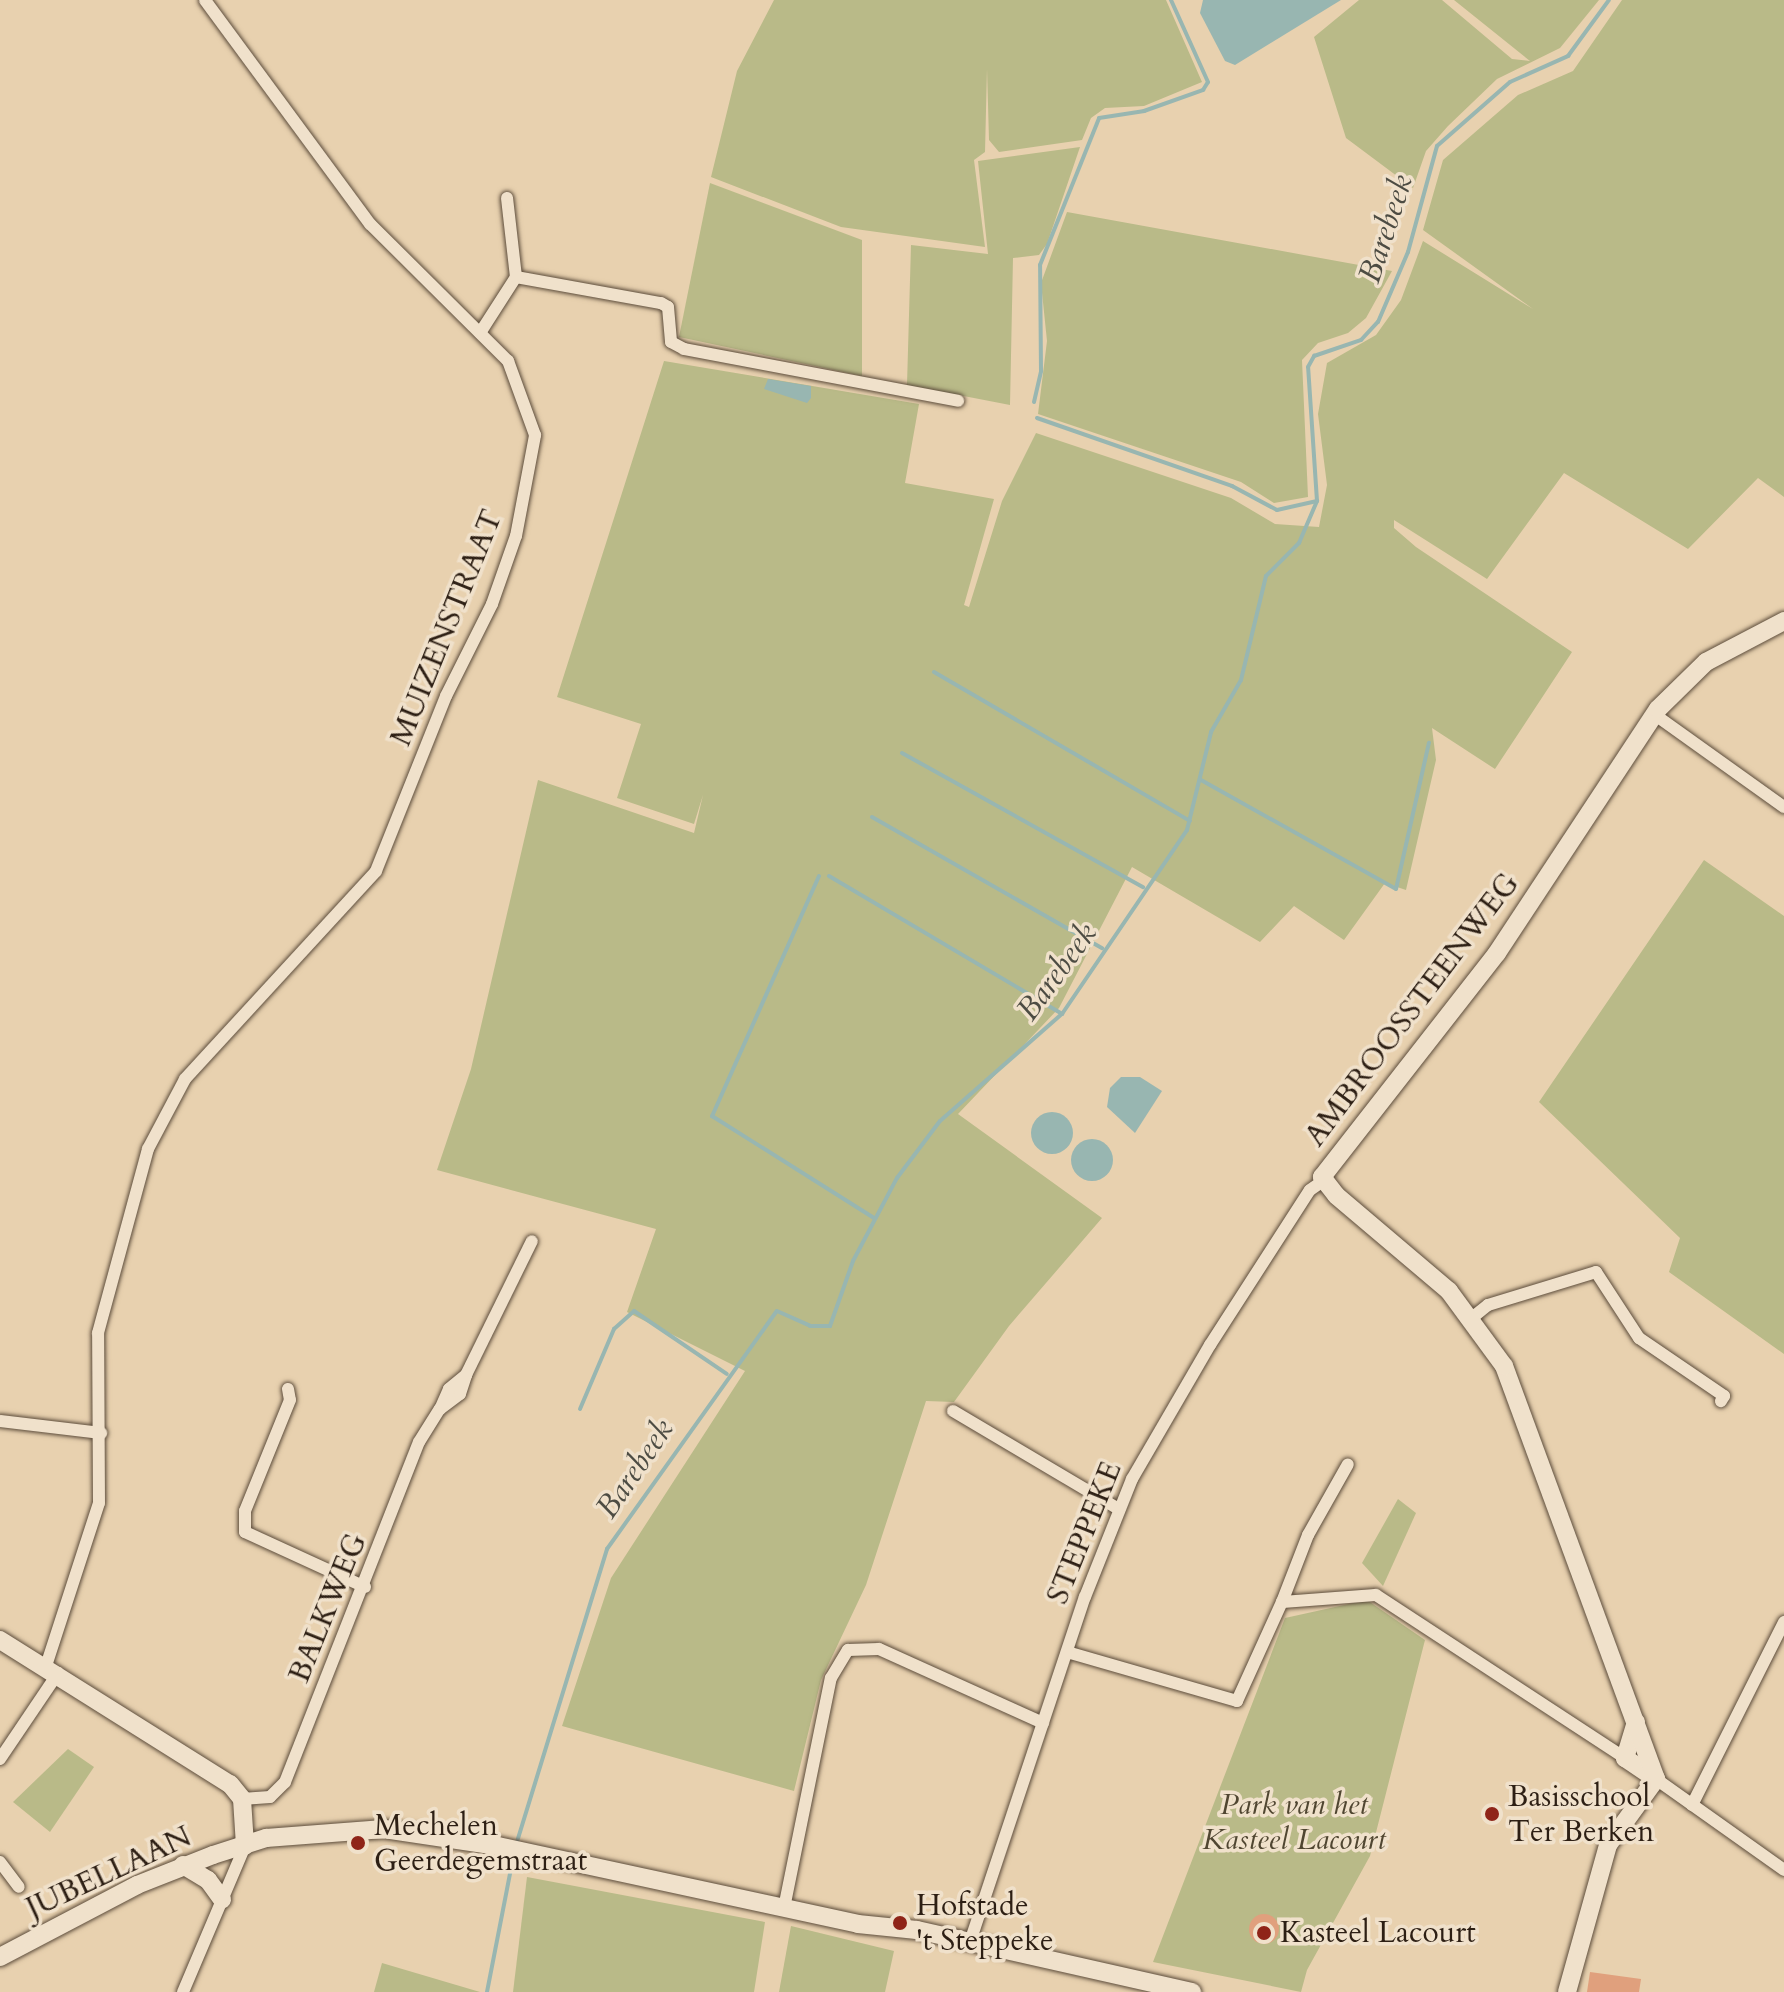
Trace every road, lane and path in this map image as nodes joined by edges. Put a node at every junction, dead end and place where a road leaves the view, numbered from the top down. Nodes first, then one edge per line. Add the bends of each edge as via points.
1 (205, 0) edge
2 (507, 198) dead end
3 (516, 277) junction
4 (480, 333) junction
5 (958, 401) dead end
6 (1784, 621) edge
7 (1654, 714) junction
8 (1784, 807) edge
9 (1323, 1181) junction
10 (532, 1241) dead end
11 (1473, 1317) junction
12 (288, 1389) dead end
13 (1721, 1401) dead end
14 (953, 1411) dead end
15 (0, 1421) edge
16 (101, 1433) junction
17 (1348, 1464) dead end
18 (1119, 1509) junction
19 (365, 1587) junction
20 (1282, 1602) junction
21 (1784, 1622) edge
22 (0, 1640) edge
23 (1067, 1652) junction
24 (52, 1670) junction
25 (1636, 1722) junction
26 (1043, 1723) junction
27 (1625, 1758) junction
28 (0, 1759) edge
29 (1656, 1779) junction
30 (242, 1799) junction
31 (1692, 1805) junction
32 (245, 1846) junction
33 (0, 1862) edge
34 (183, 1865) junction
35 (1784, 1870) edge
36 (19, 1887) dead end
37 (222, 1899) junction
38 (784, 1908) junction
39 (970, 1942) junction
40 (0, 1957) edge
41 (183, 1992) edge
42 (1192, 1992) edge
43 (1567, 1992) edge

1 - 4 street, MUIZENSTRAAT via 370,224
2 - 3 street
3 - 4 street
3 - 5 street via 661,303 668,307 671,342 679,347
4 - 16 street, MUIZENSTRAAT via 508,361 535,435 516,536 376,871 185,1079 141,1170 98,1333
6 - 7 street, AMBROOSSTEENWEG via 1706,662
7 - 8 street
7 - 9 street, AMBROOSSTEENWEG via 1497,953 1335,1155
9 - 11 street, AMBROOSSTEENWEG
9 - 18 street, STEPPEKE via 1310,1190 1174,1403
10 - 19 street, BALKWEG via 460,1394 440,1409 419,1442
11 - 13 street via 1488,1305 1596,1272 1639,1338 1724,1396
11 - 25 street, AMBROOSSTEENWEG via 1518,1395
12 - 19 street via 290,1400 245,1511 245,1532
14 - 18 street
15 - 16 street
16 - 24 street, MUIZENSTRAAT via 99,1503
17 - 20 street via 1308,1535
18 - 23 street, STEPPEKE
19 - 30 street, BALKWEG via 285,1782 270,1797
20 - 23 street via 1237,1701
20 - 27 street via 1376,1595
21 - 31 street
22 - 24 street
23 - 26 street, STEPPEKE
24 - 28 street, MUIZENSTRAAT
24 - 30 street via 230,1784
25 - 27 street
25 - 29 street, AMBROOSSTEENWEG
26 - 38 street via 871,1646 848,1650 831,1678
26 - 39 street, STEPPEKE
27 - 29 street
29 - 31 street
29 - 43 street via 1608,1845
30 - 32 street
31 - 35 street
32 - 34 street, JUBELLAAN
32 - 37 street
32 - 38 street, JUBELLAAN via 309,1832 384,1829 498,1846
33 - 36 street
34 - 37 street via 204,1876
34 - 40 street, JUBELLAAN
37 - 41 street
38 - 39 street, JUBELLAAN
39 - 42 street, JUBELLAAN

